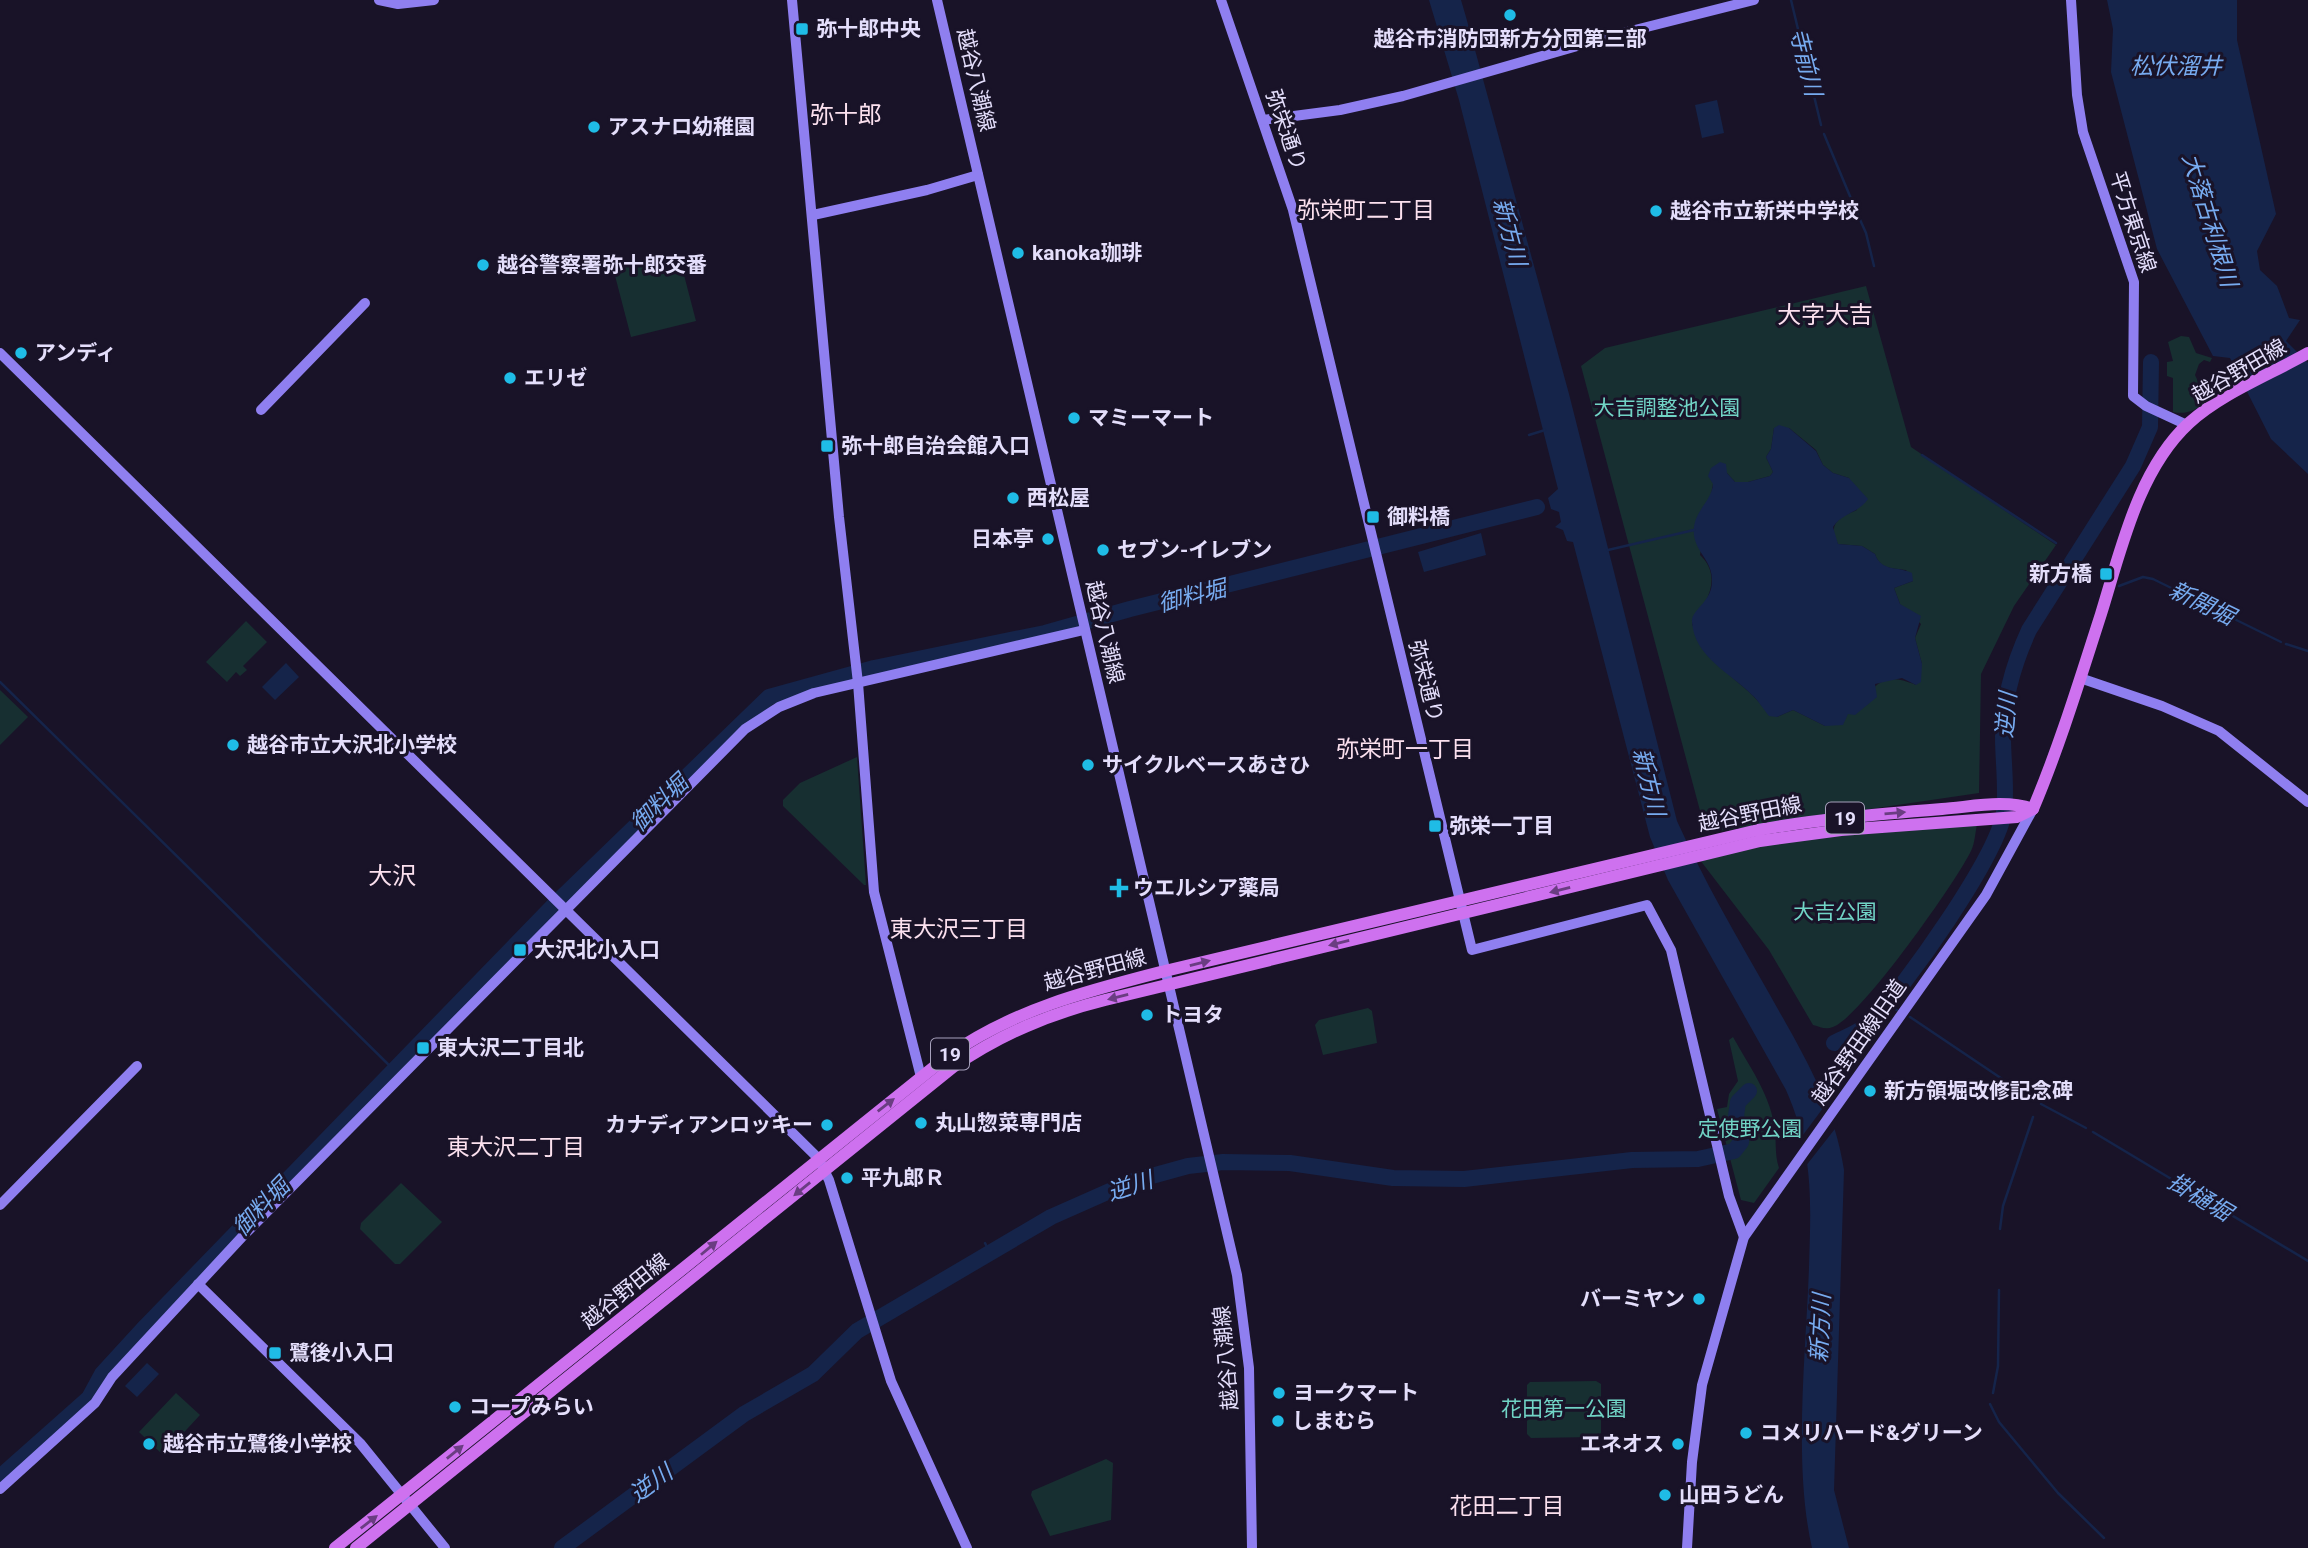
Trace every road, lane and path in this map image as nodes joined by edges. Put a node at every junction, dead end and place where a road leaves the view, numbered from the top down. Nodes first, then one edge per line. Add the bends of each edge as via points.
1 (379, 0) edge
2 (434, 0) edge
3 (792, 0) edge
4 (937, 0) edge
5 (1221, 0) edge
6 (1754, 0) edge
7 (2071, 0) edge
8 (1263, 120) junction
9 (978, 175) junction
10 (813, 215) junction
11 (365, 303) dead end
12 (0, 353) edge
13 (2306, 354) edge
14 (261, 410) dead end
15 (2188, 425) junction
16 (1084, 628) junction
17 (857, 676) junction
18 (2080, 678) junction
19 (2308, 802) edge
20 (2033, 809) junction
21 (1709, 847) junction
22 (1625, 868) junction
23 (1460, 901) junction
24 (561, 904) junction
25 (1463, 914) junction
26 (1165, 971) junction
27 (1168, 985) junction
28 (137, 1066) dead end
29 (921, 1077) junction
30 (817, 1158) junction
31 (825, 1170) junction
32 (0, 1205) edge
33 (1745, 1237) junction
34 (198, 1284) junction
35 (0, 1489) edge
36 (406, 1500) junction
37 (335, 1548) edge
38 (356, 1548) edge
39 (444, 1548) edge
40 (967, 1548) edge
41 (1252, 1548) edge
42 (1687, 1548) edge

1 - 2 street via 398,4
3 - 10 street
4 - 9 street, 越谷八潮線
5 - 8 street, 弥栄通り
6 - 8 street via 1382,101
7 - 15 street, 平方東京線 via 2079,114 2133,276 2132,388 2135,398 2146,406
8 - 23 street, 弥栄通り via 1293,210
9 - 10 street
9 - 16 street, 越谷八潮線
10 - 17 street
11 - 14 street
12 - 24 street
13 - 15 main road, 越谷野田線
15 - 18 main road, 越谷野田線 via 2162,457 2143,492
16 - 17 street
16 - 26 street, 越谷八潮線
17 - 24 street via 796,699 745,729
17 - 29 street via 874,892
18 - 19 street via 2219,731
18 - 20 main road, 越谷野田線
20 - 21 main road, 越谷野田線 / 19 via 2017,817 1795,835
21 -> 20 main road, 越谷野田線 / 19 via 1794,824 2017,803
20 - 33 street, 越谷野田線旧道 via 1986,895
21 - 22 main road, 越谷野田線 / 19
22 - 23 main road, 越谷野田線 / 19
22 -> 25 main road, 越谷野田線 / 19
23 - 25 street, 弥栄通り
26 -> 23 main road, 越谷野田線 / 19
24 - 30 street
24 - 34 street
25 -> 27 main road, 越谷野田線 / 19
25 - 33 street, 弥栄通り via 1472,950 1647,905 1671,950 1732,1205
26 - 27 street, 越谷八潮線
26 - 29 main road, 越谷野田線 / 19 via 1030,1009 968,1042
27 -> 31 main road, 越谷野田線 / 19 via 1057,1012 993,1041 953,1067
27 - 41 street, 越谷八潮線 via 1247,1335
28 - 32 street
30 -> 29 main road, 越谷野田線 / 19
30 - 31 street
36 -> 30 main road, 越谷野田線 / 19
31 -> 36 main road, 越谷野田線 / 19
31 - 40 street via 891,1381
33 - 42 street, 越谷野田線旧道 via 1702,1385
34 - 35 street via 112,1377 95,1403
34 - 36 street via 360,1443
37 -> 36 main road, 越谷野田線 / 19
36 - 38 main road, 越谷野田線 / 19
36 - 39 street

